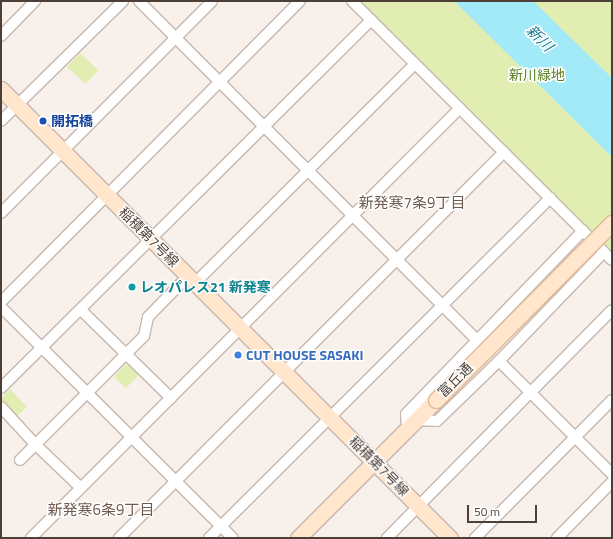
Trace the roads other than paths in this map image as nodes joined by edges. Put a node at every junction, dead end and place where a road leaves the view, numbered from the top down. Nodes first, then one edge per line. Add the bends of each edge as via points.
1 (35, 1) edge
2 (123, 1) edge
3 (139, 1) edge
4 (212, 1) edge
5 (300, 1) edge
6 (352, 1) edge
7 (370, 20) junction
8 (1, 36) edge
9 (175, 37) junction
10 (415, 64) junction
11 (220, 82) junction
12 (1, 89) edge
13 (17, 105) junction
14 (460, 108) junction
15 (1, 121) edge
16 (264, 126) junction
17 (64, 151) junction
18 (504, 152) junction
19 (308, 171) junction
20 (107, 196) junction
21 (550, 198) junction
22 (1, 213) edge
23 (352, 214) junction
24 (612, 223) edge
25 (583, 231) junction
26 (151, 240) junction
27 (604, 252) junction
28 (397, 260) junction
29 (612, 260) edge
30 (192, 280) junction
31 (1, 302) edge
32 (441, 303) junction
33 (1, 307) edge
34 (81, 310) junction
35 (612, 310) edge
36 (240, 329) junction
37 (476, 339) junction
38 (42, 348) junction
39 (127, 354) junction
40 (499, 361) junction
41 (284, 373) junction
42 (1, 388) edge
43 (530, 392) junction
44 (87, 394) junction
45 (171, 398) junction
46 (612, 400) edge
47 (1, 407) edge
48 (330, 417) junction
49 (412, 424) junction
50 (131, 438) junction
51 (576, 438) junction
52 (36, 445) junction
53 (20, 460) dead end
54 (375, 462) junction
55 (612, 474) edge
56 (175, 482) junction
57 (612, 482) edge
58 (81, 488) junction
59 (419, 506) junction
60 (220, 526) junction
61 (31, 538) edge
62 (119, 538) edge
63 (209, 538) edge
64 (233, 538) edge
65 (298, 538) edge
66 (387, 538) edge
67 (450, 538) edge
68 (475, 538) edge
69 (557, 538) edge

1 - 8 street
2 - 13 street
3 - 9 street
4 - 9 street
5 - 11 street
6 - 7 street
7 - 10 street
7 - 16 street
9 - 11 street
9 - 17 street
10 - 14 street
10 - 19 street
11 - 16 street
11 - 20 street
12 - 13 street, 稲積第7号線
13 - 15 street
13 - 17 street, 稲積第7号線
14 - 18 street
14 - 23 street
16 - 19 street
16 - 26 street
17 - 20 street, 稲積第7号線
17 - 22 street
18 - 21 street
18 - 28 street
19 - 23 street
19 - 30 street
20 - 26 street, 稲積第7号線
20 - 31 street
21 - 25 street
21 - 32 street
23 - 28 street
23 - 36 street
24 - 49 street, 富丘通, bridge
25 - 27 street
25 - 37 street
26 - 30 street, 稲積第7号線
26 - 34 street
27 - 29 street
27 - 40 street
28 - 32 street
28 - 41 street
30 - 36 street, 稲積第7号線
30 - 39 street via 148,317 144,336
32 - 37 street
32 - 48 street
33 - 38 street
34 - 38 street
34 - 39 street
35 - 43 street
36 - 41 street, 稲積第7号線
36 - 45 street
37 - 49 street via 406,414
38 - 42 street
38 - 44 street
39 - 44 street
39 - 45 street
40 - 43 street
40 - 49 street via 437,421
41 - 48 street, 稲積第7号線
41 - 56 street
43 - 51 street
43 - 59 street
44 - 50 street
44 - 52 street
45 - 50 street
46 - 51 street
47 - 52 street
48 - 54 street, 稲積第7号線
48 - 60 street
49 - 54 street, 富丘通
50 - 56 street
50 - 58 street
51 - 55 street
51 - 68 street
52 - 53 street
52 - 58 street
54 - 59 street, 稲積第7号線
54 - 65 street, 富丘通
56 - 60 street
56 - 62 street
57 - 69 street
58 - 61 street
59 - 66 street
59 - 67 street, 稲積第7号線
60 - 63 street
60 - 64 street

